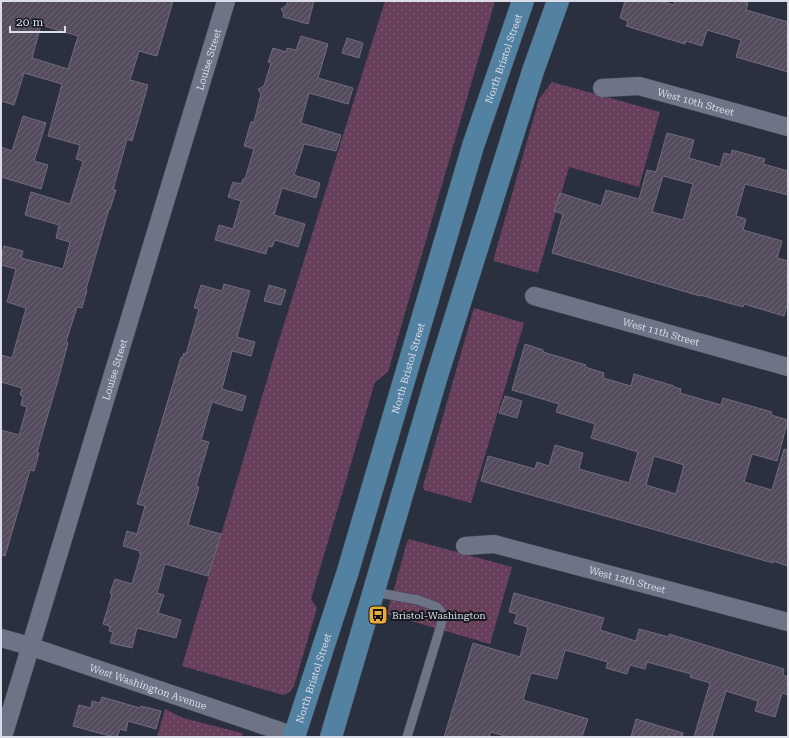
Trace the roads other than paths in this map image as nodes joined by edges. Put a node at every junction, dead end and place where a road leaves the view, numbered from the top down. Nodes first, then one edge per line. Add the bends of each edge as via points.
1 (226, 1) edge
2 (523, 1) edge
3 (558, 1) edge
4 (602, 88) dead end
5 (788, 127) edge
6 (534, 296) dead end
7 (788, 367) edge
8 (465, 546) dead end
9 (374, 592) junction
10 (788, 622) edge
11 (1, 638) edge
12 (29, 646) junction
13 (3, 737) edge
14 (295, 737) edge
15 (331, 737) edge
16 (406, 737) edge

1 - 12 street, Louise Street
2 - 14 main road, North Bristol Street via 473,146 348,571
3 - 9 main road via 533,71 443,356
4 - 5 street, West 10th Street via 639,86
6 - 7 street, West 11th Street
8 - 10 street, West 12th Street via 494,544
9 - 15 main road
9 - 16 lane via 418,600 437,607 444,616
11 - 12 street, West Washington Avenue
12 - 13 street, Louise Street
12 - 14 street, West Washington Avenue

